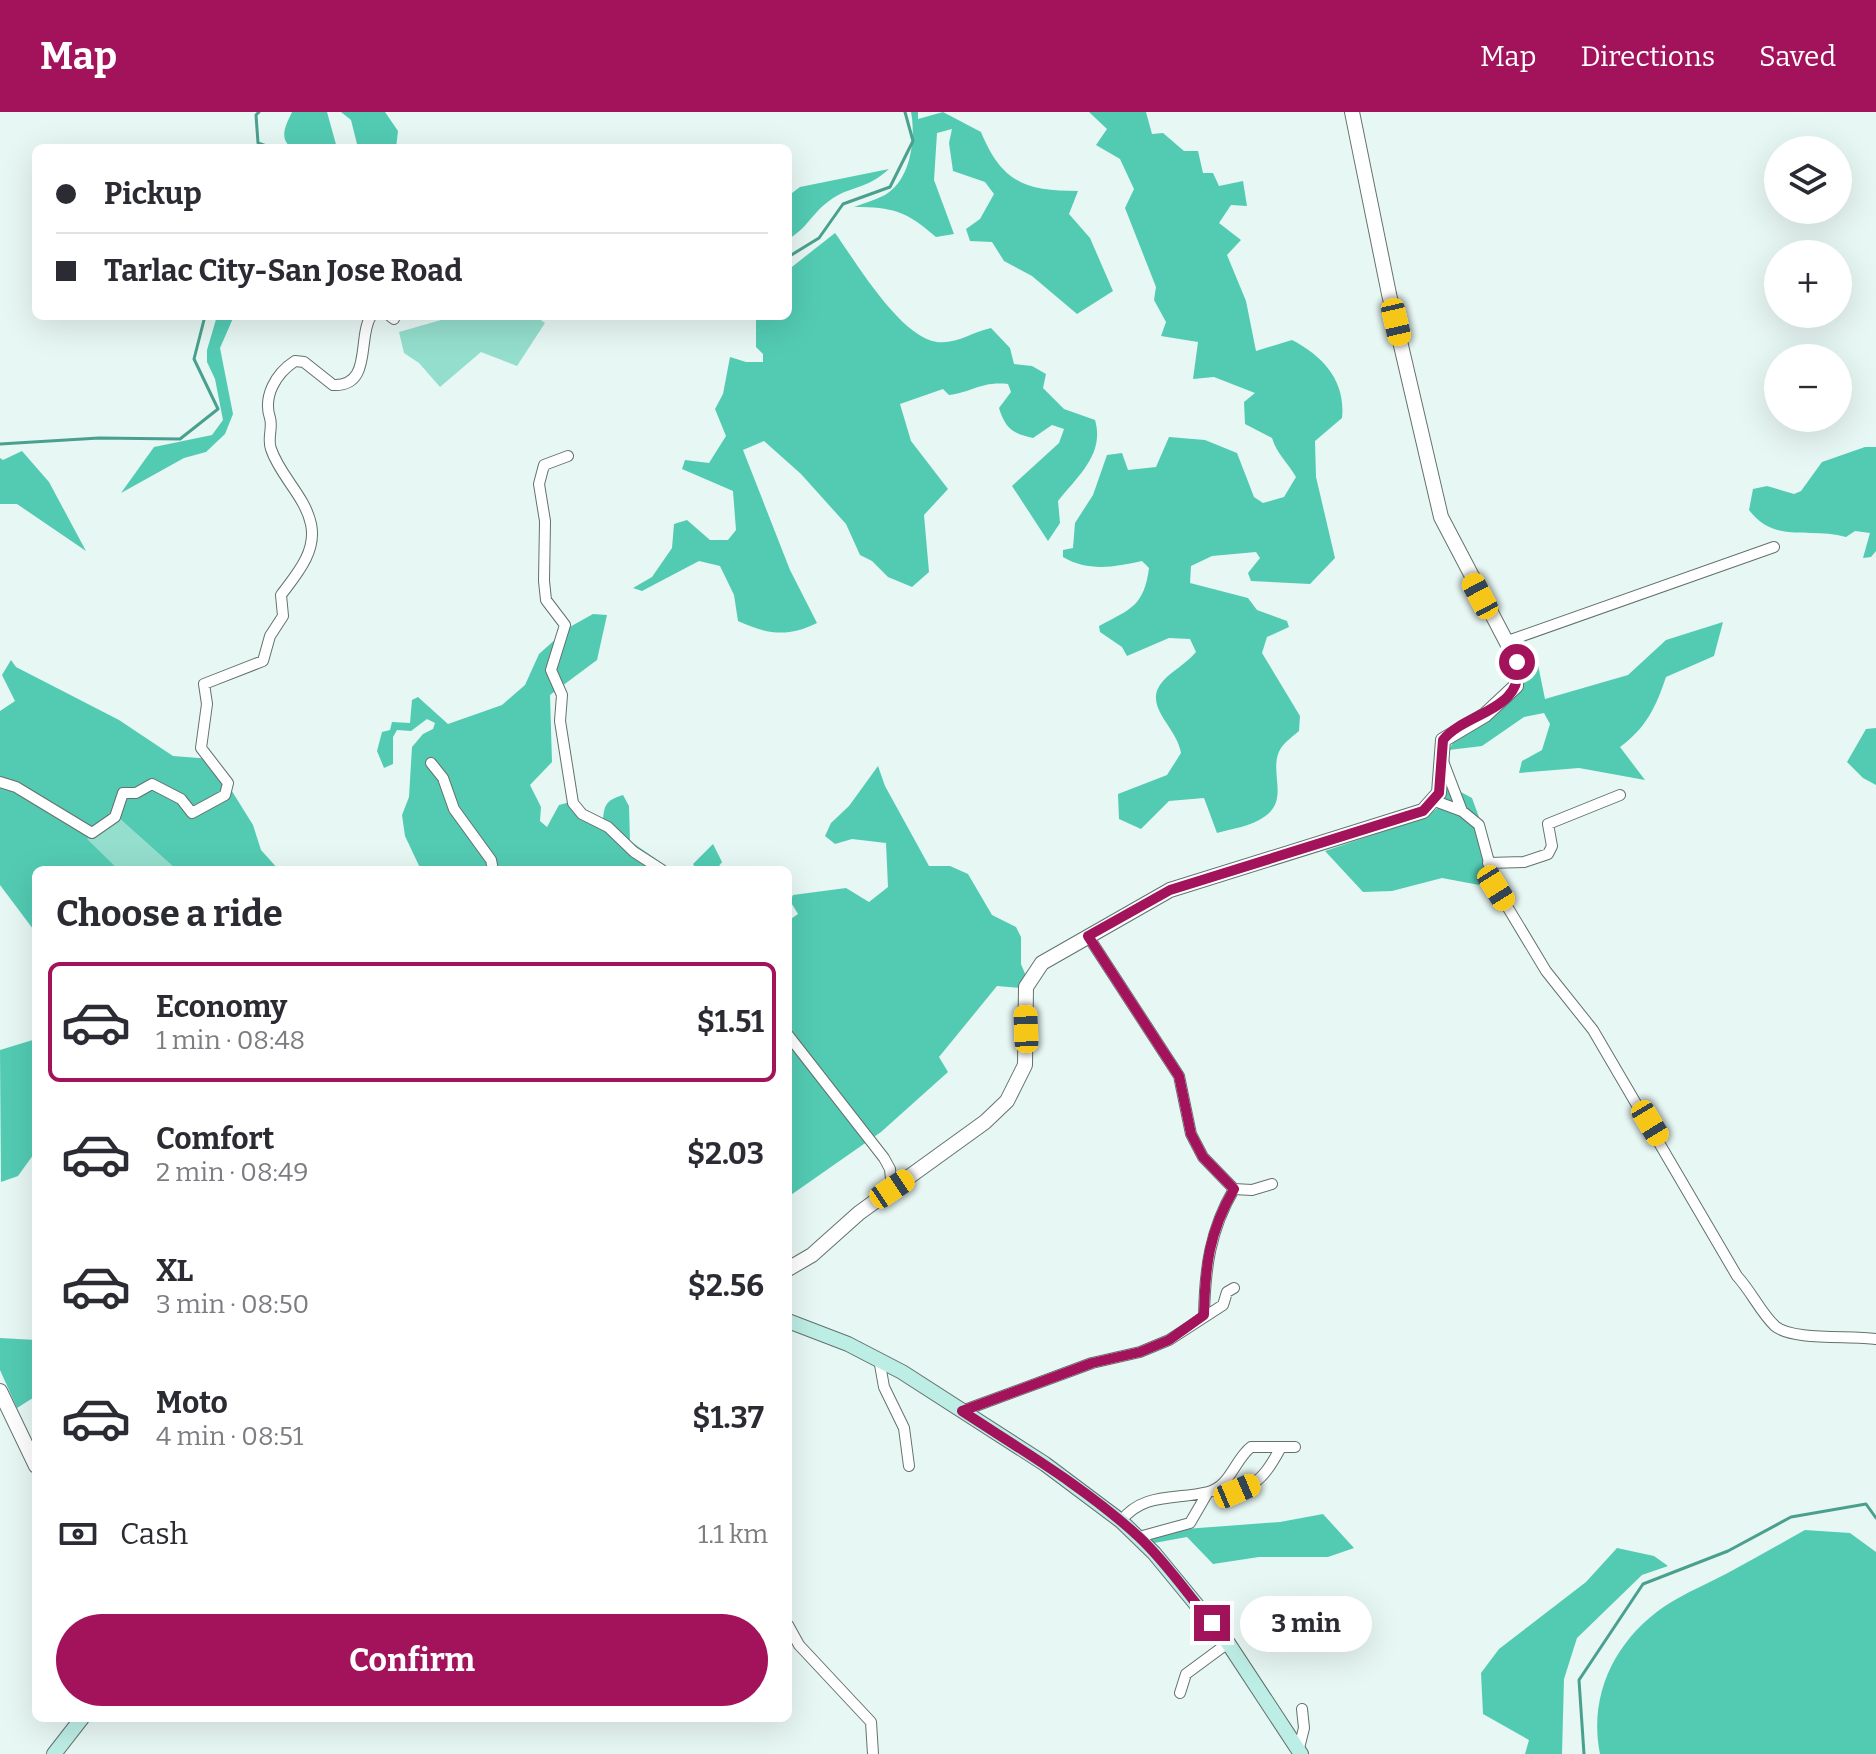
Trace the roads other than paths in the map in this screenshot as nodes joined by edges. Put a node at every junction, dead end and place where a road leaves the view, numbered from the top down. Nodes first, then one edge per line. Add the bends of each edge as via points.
1 (1352, 112) edge
2 (368, 320) edge
3 (568, 456) dead end
4 (1774, 547) dead end
5 (1505, 642) junction
6 (1440, 753) junction
7 (431, 763) dead end
8 (0, 782) edge
9 (1620, 795) dead end
10 (1435, 801) junction
11 (1462, 811) junction
12 (1488, 863) junction
13 (492, 866) edge
14 (656, 866) edge
15 (1088, 936) junction
16 (792, 1040) edge
17 (1272, 1184) dead end
18 (892, 1189) junction
19 (1234, 1189) junction
20 (792, 1267) edge
21 (1234, 1288) dead end
22 (1204, 1315) junction
23 (792, 1323) edge
24 (1876, 1339) edge
25 (879, 1359) junction
26 (0, 1391) edge
27 (962, 1411) junction
28 (1295, 1447) dead end
29 (1280, 1449) junction
30 (32, 1458) edge
31 (909, 1466) dead end
32 (1210, 1492) junction
33 (1121, 1521) junction
34 (1139, 1537) junction
35 (792, 1632) edge
36 (1228, 1643) junction
37 (1180, 1693) dead end
38 (1302, 1709) dead end
39 (79, 1722) edge
40 (1300, 1751) edge
41 (54, 1754) edge
42 (873, 1754) edge

1 - 5 street via 1441,517
2 - 8 street via 363,359 354,378 333,385 295,361 268,398 271,450 305,507 311,534 306,563 281,595 281,621 263,661 204,684 201,748 228,783 225,795 192,813 181,799 152,784 123,793 115,817 92,833
3 - 14 street via 544,465 539,484 546,600 565,625 551,670 562,695 560,721 570,791 582,814 608,827
4 - 5 street
5 - 6 street via 1517,662 1516,686 1485,715 1447,735
6 - 10 street
6 - 11 street
7 - 13 street
9 - 12 street via 1548,824 1548,854 1524,862
10 - 11 street
10 - 15 street via 1423,811 1170,890
11 - 12 street via 1479,825
12 - 24 street via 1496,888 1543,966 1593,1030 1737,1276 1773,1325 1793,1333
15 - 18 street via 1042,963 1028,981 1026,1056 1013,1093 994,1115
15 - 19 street via 1179,1076 1191,1134 1203,1157
16 - 18 street via 888,1163
17 - 19 street
18 - 20 street
19 - 22 street via 1217,1218 1205,1267
21 - 22 street via 1223,1305
22 - 27 street via 1169,1340 1140,1352 1092,1363
23 - 25 main road
25 - 27 main road
25 - 31 street via 884,1387 904,1428
26 - 30 street
27 - 33 main road
28 - 29 street
29 - 32 street via 1260,1481 1237,1491
29 - 32 street via 1251,1447 1230,1476
32 - 33 street via 1137,1504
32 - 34 street via 1190,1523
33 - 34 main road
34 - 36 main road
35 - 42 street via 871,1722
36 - 37 street via 1186,1674
36 - 40 main road
38 - 40 street
39 - 41 main road

